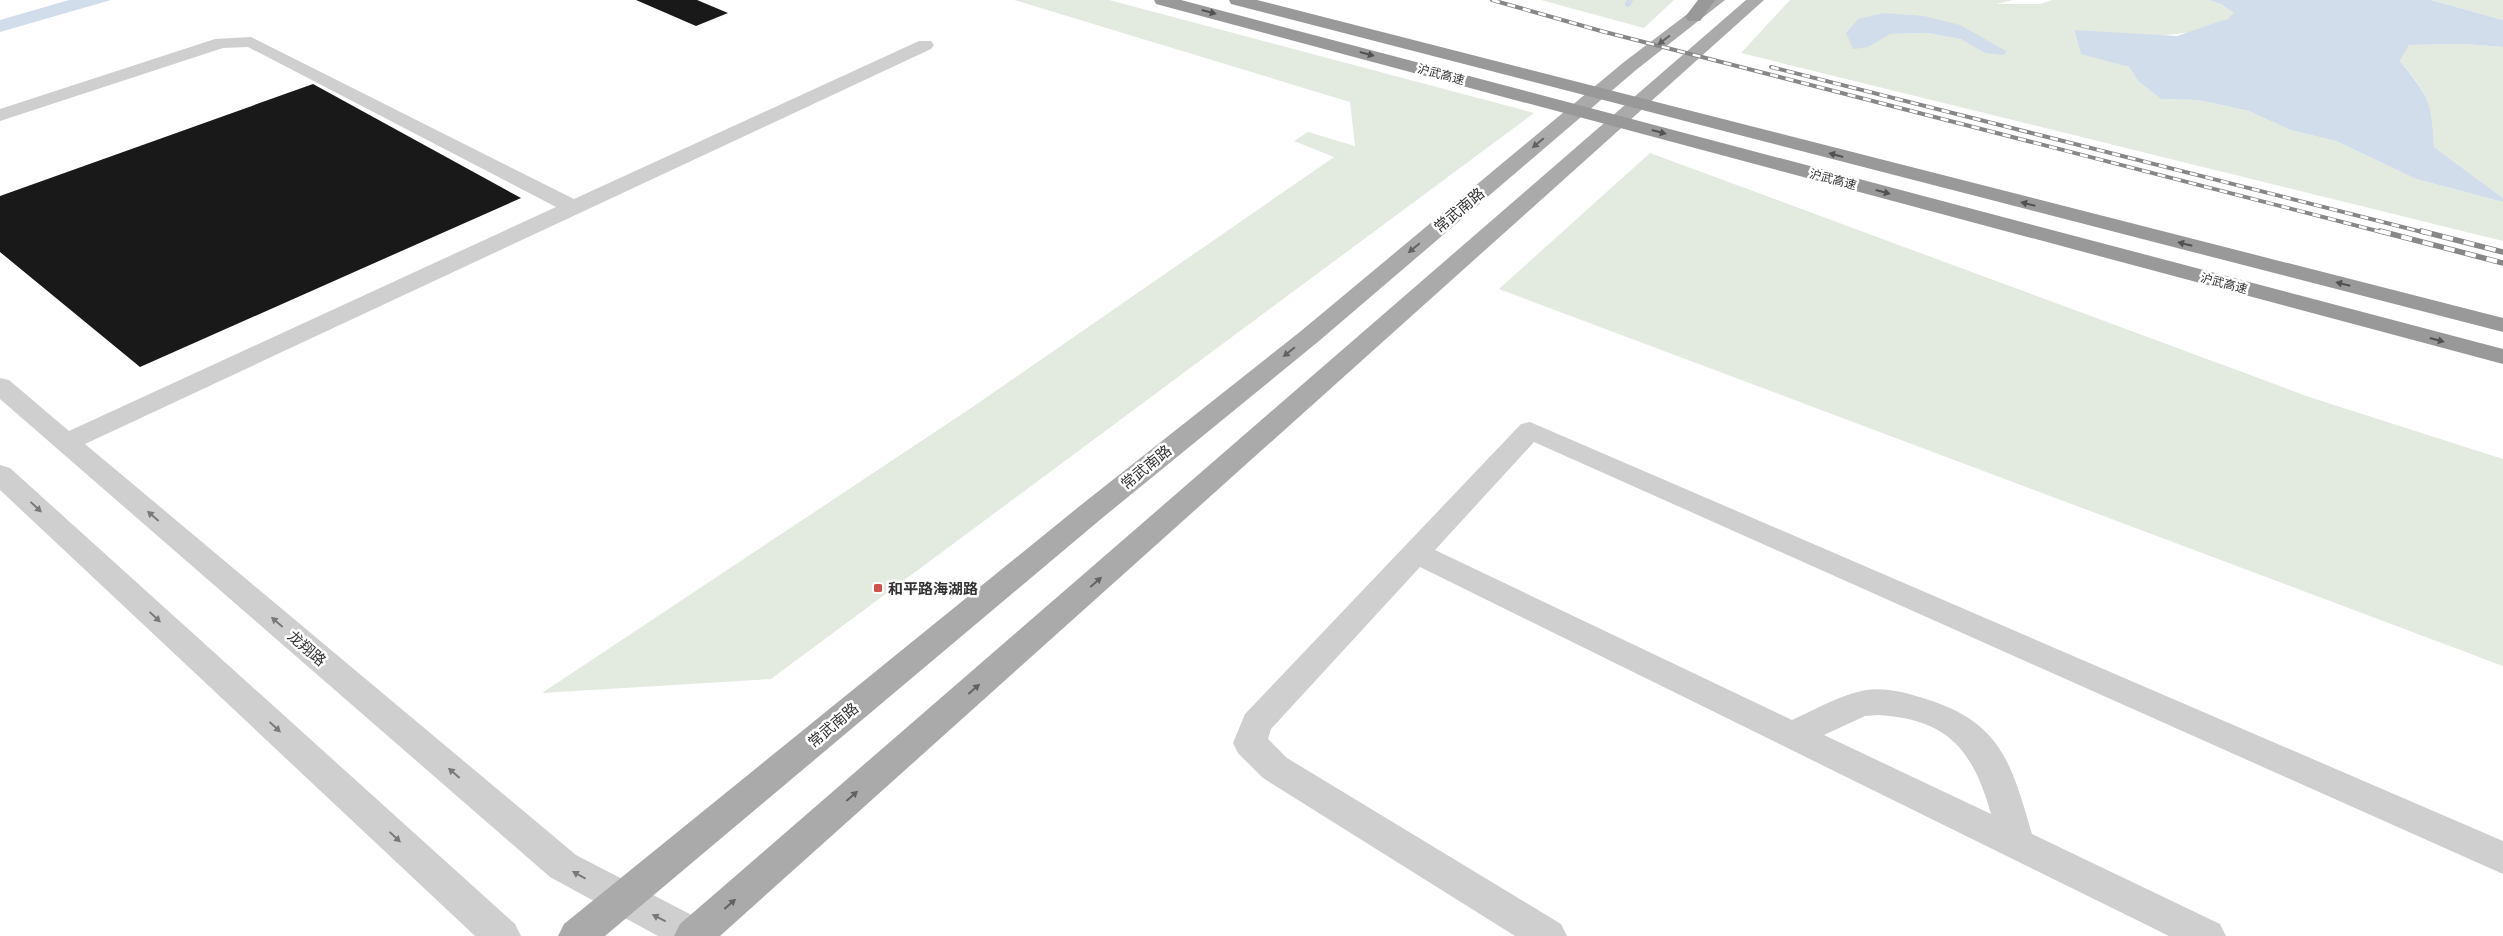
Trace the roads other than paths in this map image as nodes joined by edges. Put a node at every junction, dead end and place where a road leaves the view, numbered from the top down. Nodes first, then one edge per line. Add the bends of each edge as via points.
1 (1162, 0) edge
2 (1237, 0) edge
3 (1716, 0) edge
4 (1756, 0) edge
5 (1701, 8) edge
6 (925, 45) dead end
7 (0, 115) edge
8 (572, 207) junction
9 (2503, 323) edge
10 (2503, 357) edge
11 (0, 386) edge
12 (67, 442) junction
13 (0, 474) edge
14 (1416, 553) junction
15 (1791, 735) junction
16 (2017, 844) junction
17 (2503, 858) edge
18 (622, 899) junction
19 (502, 936) edge
20 (577, 936) edge
21 (694, 936) edge
22 (1548, 936) edge
23 (2207, 936) edge

1 -> 10 highway, 沪武高速
9 -> 2 highway, 沪武高速
3 - 5 main road, 常武南路
21 -> 4 main road
5 -> 18 main road, 常武南路 via 1310,336
6 - 8 street
7 - 8 street via 221,43 251,42
8 - 12 street
11 - 12 street, 龙翔路
18 -> 12 street, 龙翔路 via 563,866
13 -> 19 street
14 - 15 street
14 - 17 street via 1530,430
14 - 22 street via 1257,723 1250,742 1275,768
15 - 16 street
15 - 16 street via 1866,703 1899,704 1943,719 1977,741 1987,755 2000,785
16 - 23 street
18 - 20 main road, 常武南路
21 -> 18 street, 龙翔路

